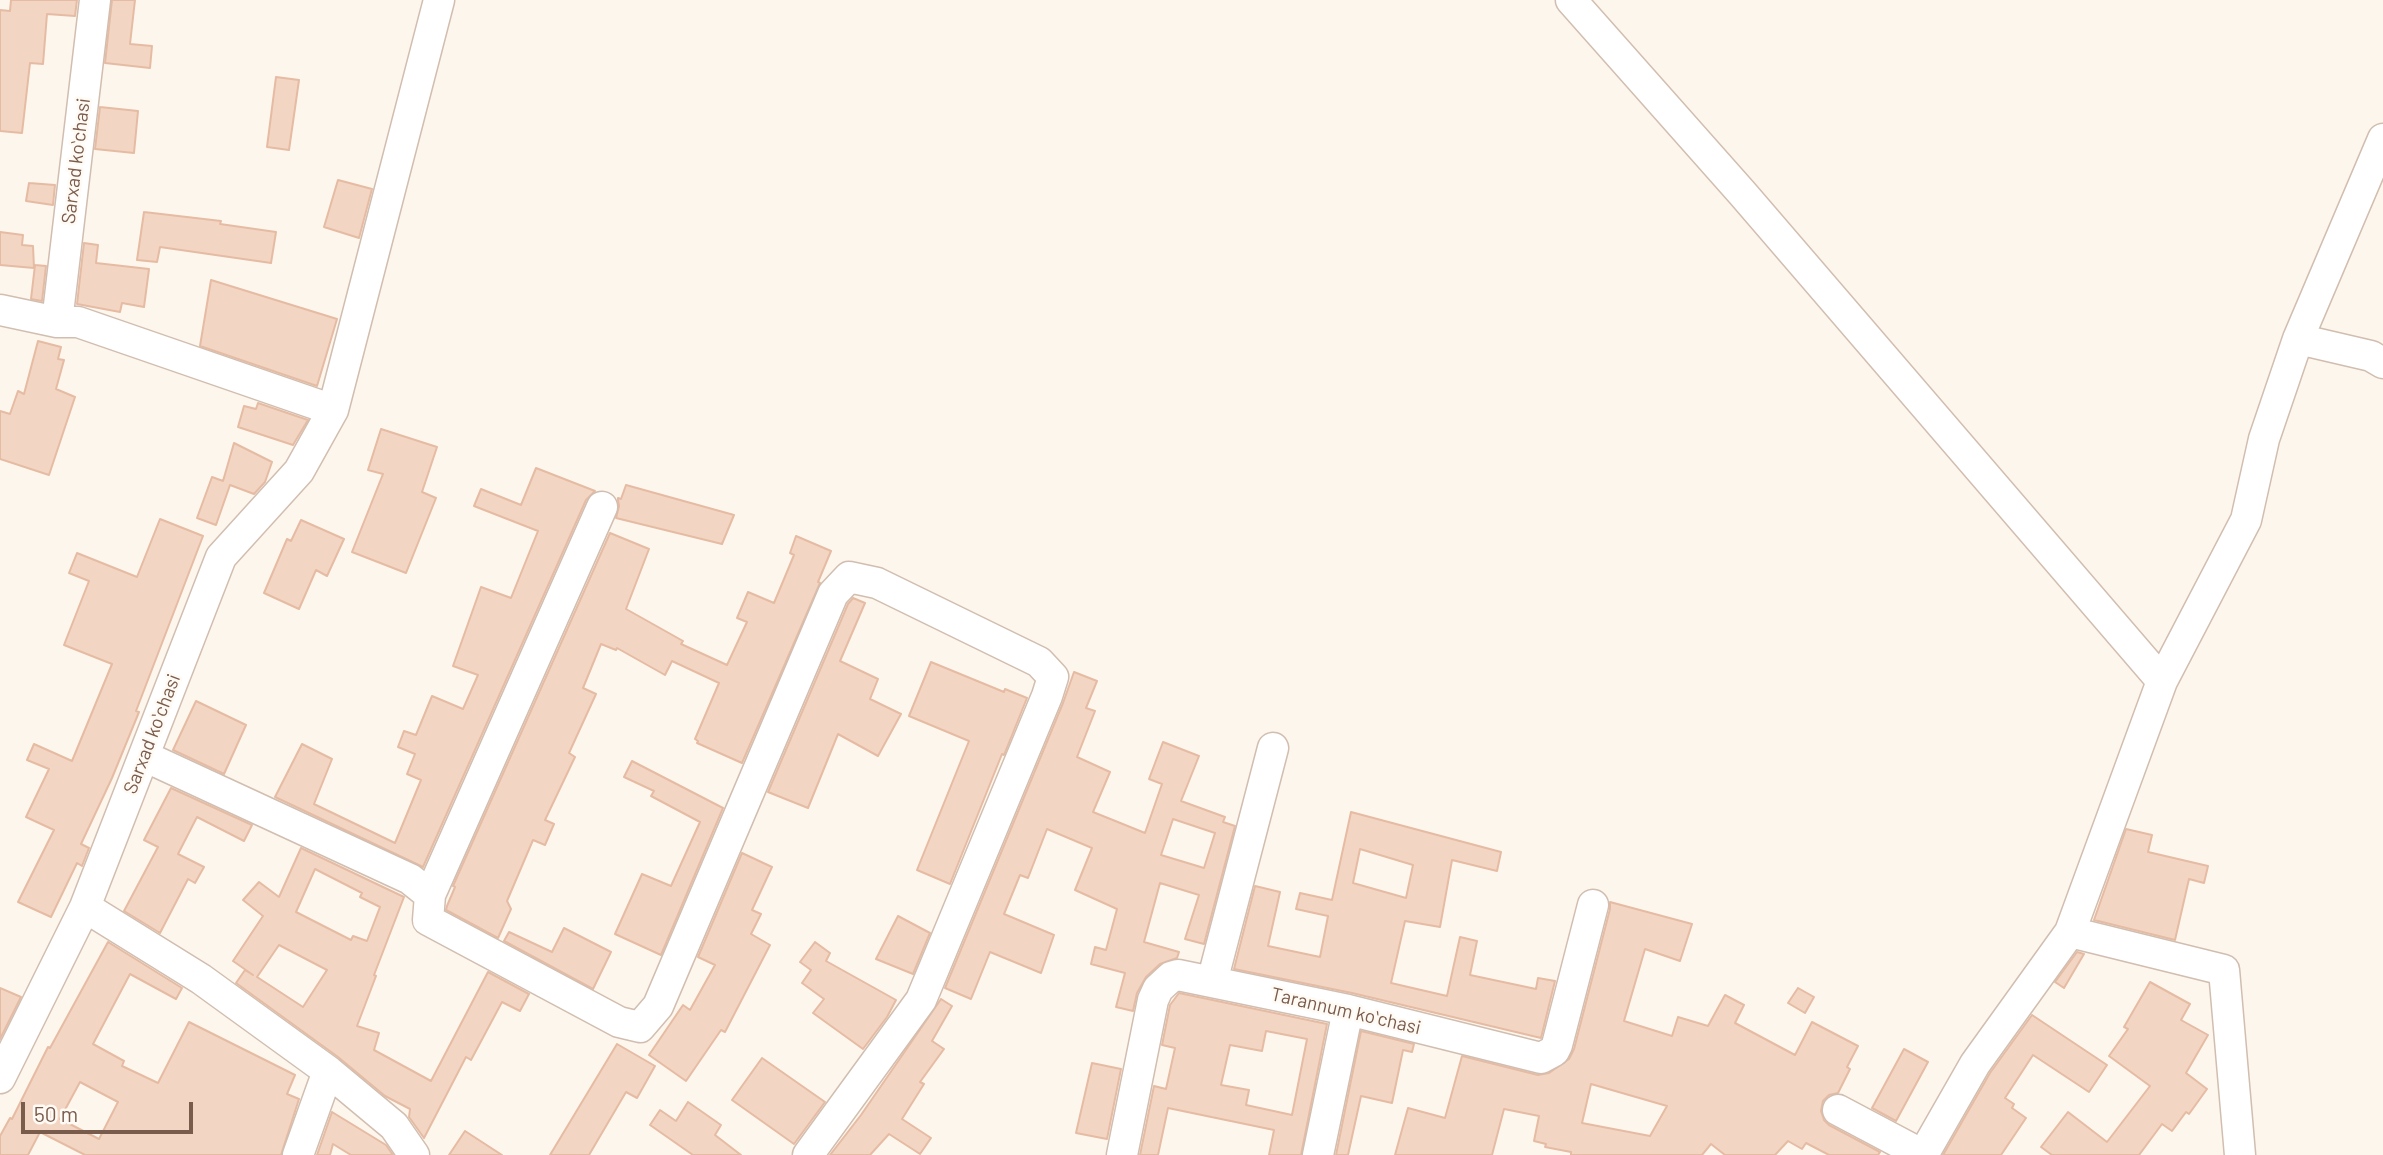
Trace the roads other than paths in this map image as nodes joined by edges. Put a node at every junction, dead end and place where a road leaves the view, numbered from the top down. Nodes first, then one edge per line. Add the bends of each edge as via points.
1 (95, 0) edge
2 (439, 0) edge
3 (1571, 0) edge
4 (2383, 139) edge
5 (0, 310) edge
6 (57, 322) junction
7 (2298, 339) junction
8 (2383, 363) edge
9 (333, 410) junction
10 (602, 507) dead end
11 (2162, 681) junction
12 (1273, 748) dead end
13 (144, 756) junction
14 (430, 895) junction
15 (1593, 905) dead end
16 (85, 907) junction
17 (2070, 932) junction
18 (1212, 982) junction
19 (1348, 1010) junction
20 (328, 1071) junction
21 (0, 1078) edge
22 (1838, 1110) dead end
23 (298, 1155) edge
24 (414, 1155) edge
25 (808, 1155) edge
26 (1122, 1155) edge
27 (1318, 1155) edge
28 (1923, 1155) edge
29 (2240, 1155) edge

1 - 6 street, Sarxad koʻchasi
2 - 9 street, Sarxad koʻchasi
3 - 11 street
4 - 7 street
5 - 6 street
6 - 9 street via 78,323
7 - 8 street
7 - 11 street via 2264,439 2246,520
9 - 13 street, Sarxad koʻchasi via 299,471 221,557
10 - 14 street
11 - 17 street
12 - 18 street
13 - 14 street via 410,880
13 - 16 street, Sarxad koʻchasi
14 - 25 street via 428,920 619,1022 639,1027 658,1006 833,594 849,577 877,583 1039,662 1053,677 1047,696 921,1000
15 - 19 street, Tarannum koʻchasi via 1557,1045 1548,1056 1541,1058
16 - 20 street via 201,979
16 - 21 street, Sarxad koʻchasi
17 - 28 street via 1975,1064
17 - 29 street via 2224,970
18 - 19 street, Tarannum koʻchasi
18 - 26 street, Tarannum koʻchasi via 1178,975 1157,989
19 - 27 street
20 - 23 street
20 - 24 street via 394,1126
22 - 28 street

